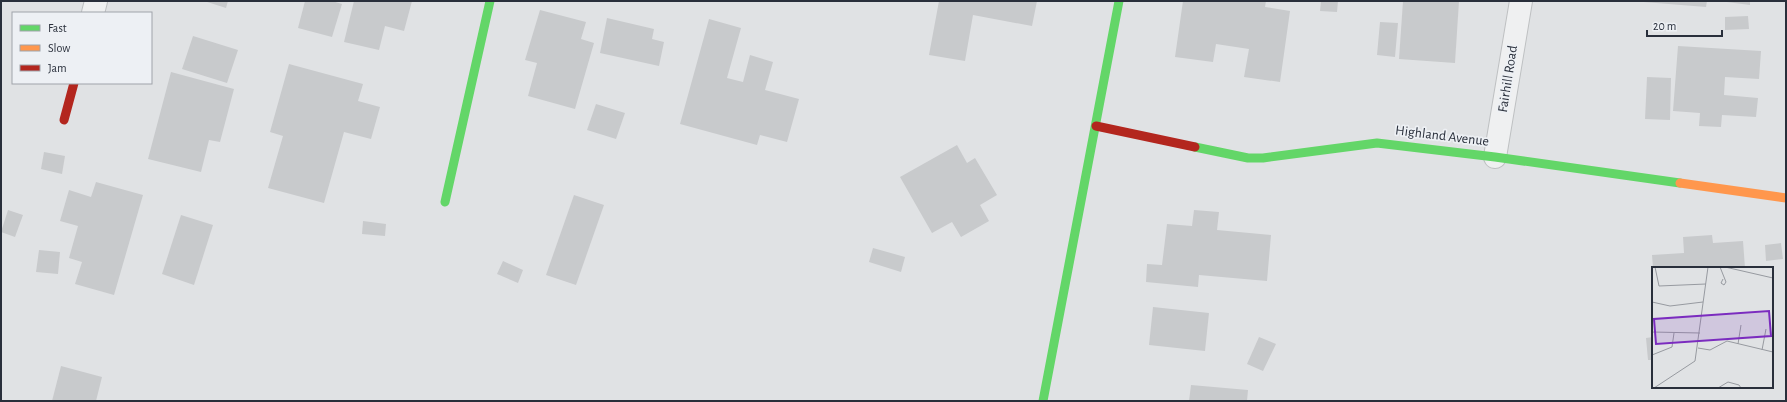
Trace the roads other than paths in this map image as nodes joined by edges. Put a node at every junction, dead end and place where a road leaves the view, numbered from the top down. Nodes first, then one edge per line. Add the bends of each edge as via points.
1 (96, 1) edge
2 (490, 1) edge
3 (1119, 1) edge
4 (1521, 1) edge
5 (93, 12) edge
6 (74, 84) edge
7 (64, 120) dead end
8 (1096, 126) junction
9 (1495, 157) junction
10 (1786, 198) edge
11 (444, 202) dead end
12 (1043, 401) edge

1 - 5 street
2 - 11 street
3 - 8 street
4 - 9 street, Fairhill Road
6 - 7 street
8 - 9 street, Highland Avenue via 1248,158 1377,143
8 - 12 street
9 - 10 street, Highland Avenue

